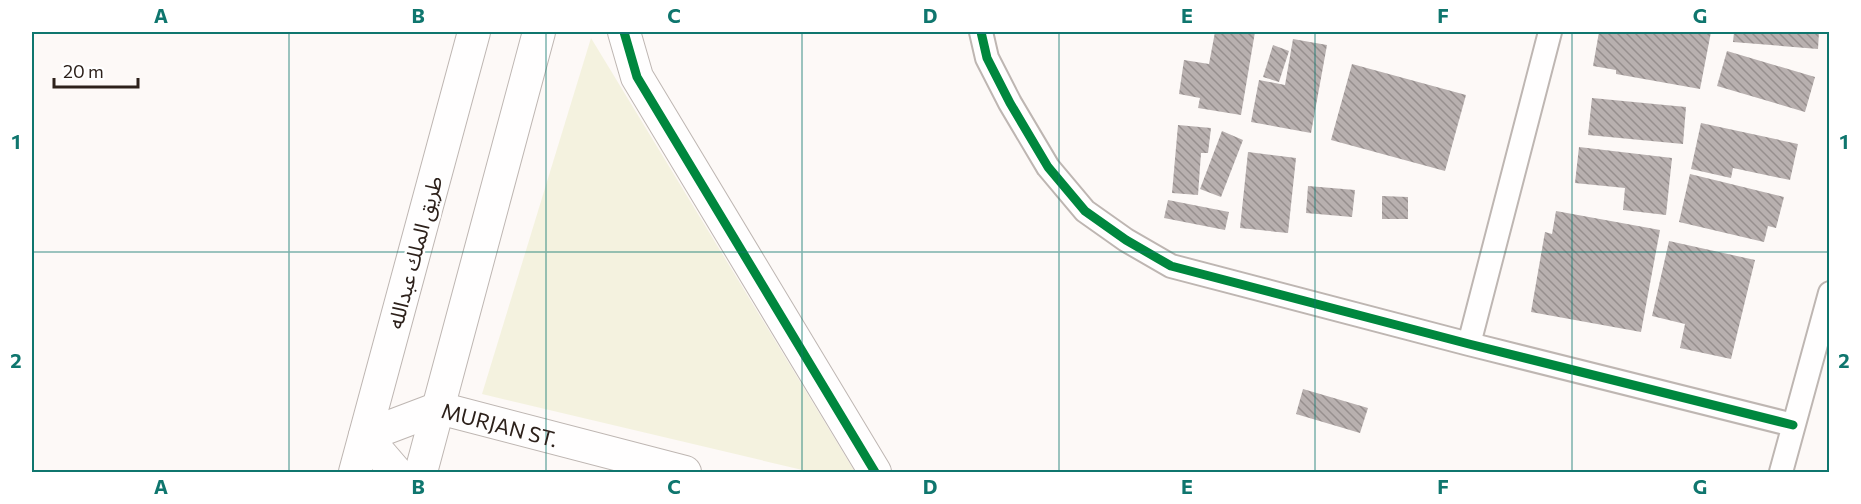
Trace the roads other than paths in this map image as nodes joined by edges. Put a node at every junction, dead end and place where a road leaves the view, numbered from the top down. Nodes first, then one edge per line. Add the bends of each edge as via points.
1 (474, 32) edge
2 (539, 32) edge
3 (624, 32) edge
4 (981, 32) edge
5 (1548, 32) edge
6 (1830, 293) edge
7 (1469, 344) junction
8 (439, 408) junction
9 (1793, 425) junction
10 (365, 436) junction
11 (355, 472) edge
12 (396, 472) edge
13 (421, 472) edge
14 (685, 472) edge
15 (875, 472) edge
16 (1780, 472) edge

1 - 10 street, طريق الملك عبدالله
2 - 8 street
3 - 15 street via 637,77
4 - 7 street via 987,58 1048,166 1085,211 1126,240 1171,266
5 - 7 street
6 - 9 street
7 - 9 street
8 - 10 street, MURJAN ST.
8 - 13 street
8 - 14 street, MURJAN ST.
9 - 16 street
10 - 11 street, طريق الملك عبدالله
10 - 12 street

